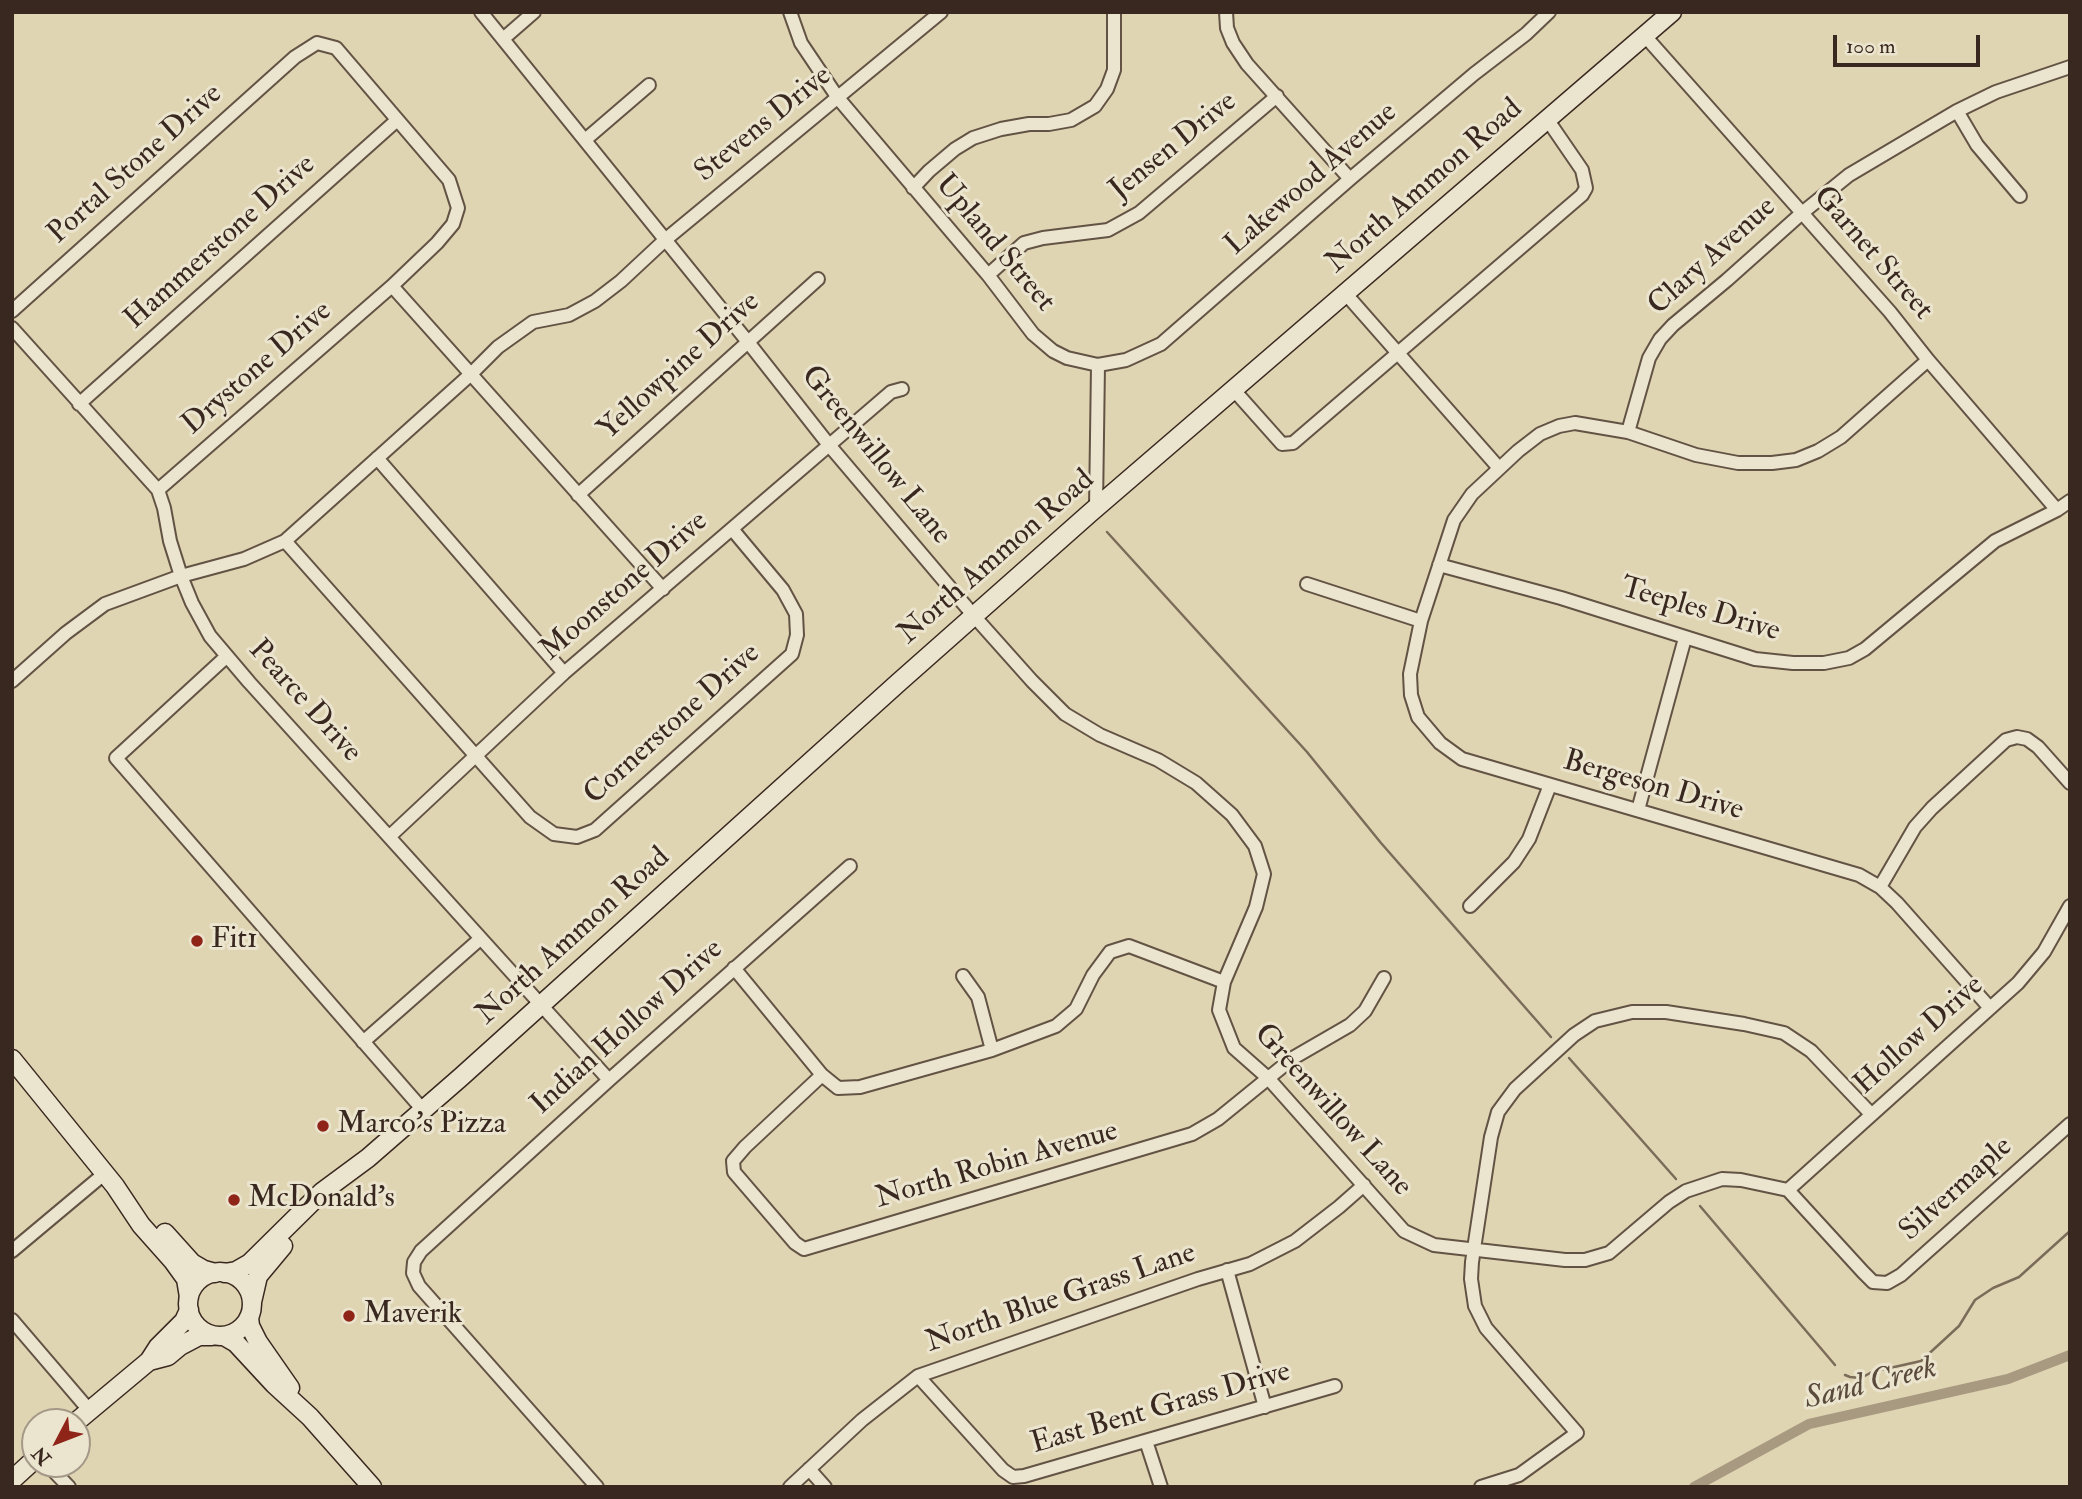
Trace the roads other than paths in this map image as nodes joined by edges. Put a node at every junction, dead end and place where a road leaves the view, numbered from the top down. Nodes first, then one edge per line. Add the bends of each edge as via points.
1 (481, 12) edge
2 (534, 12) edge
3 (790, 12) edge
4 (941, 12) edge
5 (1114, 12) edge
6 (1226, 12) edge
7 (1549, 12) edge
8 (1672, 12) edge
9 (1645, 36) junction
10 (503, 39) junction
11 (295, 57) joint
12 (2070, 67) edge
13 (649, 85) dead end
14 (1277, 96) junction
15 (838, 99) junction
16 (1957, 111) junction
17 (1547, 119) junction
18 (396, 121) junction
19 (585, 140) junction
20 (1350, 179) junction
21 (913, 188) junction
22 (2020, 196) dead end
23 (1802, 213) junction
24 (665, 240) junction
25 (988, 275) junction
26 (818, 279) dead end
27 (392, 286) junction
28 (1345, 293) junction
29 (12, 312) edge
30 (12, 328) edge
31 (748, 342) junction
32 (1398, 354) junction
33 (1928, 360) junction
34 (1098, 365) junction
35 (471, 374) junction
36 (902, 388) dead end
37 (1233, 389) junction
38 (79, 404) junction
39 (1628, 432) junction
40 (829, 445) junction
41 (377, 458) junction
42 (1499, 468) junction
43 (158, 490) junction
44 (578, 495) junction
45 (2070, 501) edge
46 (1096, 508) junction
47 (2057, 510) junction
48 (732, 529) junction
49 (285, 541) junction
50 (1438, 565) junction
51 (181, 576) junction
52 (1307, 584) dead end
53 (663, 589) junction
54 (974, 616) junction
55 (1421, 621) junction
56 (1685, 638) junction
57 (227, 656) junction
58 (564, 673) junction
59 (12, 681) edge
60 (475, 756) junction
61 (2070, 783) edge
62 (1550, 785) junction
63 (1637, 810) junction
64 (390, 836) junction
65 (850, 866) dead end
66 (1880, 887) junction
67 (1470, 906) dead end
68 (2070, 906) edge
69 (480, 939) junction
70 (734, 968) junction
71 (963, 976) dead end
72 (1384, 978) dead end
73 (1224, 982) junction
74 (540, 1004) junction
75 (1990, 1008) junction
76 (363, 1042) junction
77 (992, 1050) junction
78 (12, 1059) edge
79 (822, 1075) junction
80 (1268, 1078) junction
81 (609, 1080) junction
82 (422, 1110) junction
83 (1871, 1114) junction
84 (2070, 1124) edge
85 (368, 1158) junction
86 (110, 1180) junction
87 (1364, 1185) junction
88 (1788, 1191) junction
89 (1474, 1250) junction
90 (12, 1251) edge
91 (1227, 1270) junction
92 (220, 1273) junction
93 (189, 1303) junction
94 (250, 1312) junction
95 (12, 1320) edge
96 (218, 1336) junction
97 (149, 1361) junction
98 (918, 1376) junction
99 (1335, 1386) dead end
100 (1265, 1407) junction
101 (77, 1408) edge
102 (91, 1409) edge
103 (310, 1417) junction
104 (1146, 1441) junction
105 (809, 1469) junction
106 (372, 1487) edge
107 (597, 1487) edge
108 (790, 1487) edge
109 (825, 1487) edge
110 (1161, 1487) edge
111 (1481, 1487) edge

1 - 10 street, Greenwillow Lane
2 - 10 street
3 - 15 street, Upland Street via 801,43
4 - 15 street, Stevens Drive
5 - 21 street via 1114,70 1096,106 1071,120 1001,129 973,138
6 - 14 street via 1233,43
7 - 20 street, Lakewood Avenue
8 - 9 main road, North Ammon Road
9 - 17 main road, North Ammon Road
9 - 23 street, Garnet Street
10 - 19 street, Greenwillow Lane
11 - 18 street, Drystone Drive via 317,43 336,48
11 - 29 street, Portal Stone Drive
12 - 16 street, Clary Avenue via 1996,92
13 - 19 street
14 - 20 street
14 - 25 street, Jensen Drive via 1139,213 1108,230 1024,243
15 - 21 street, Upland Street
15 - 24 street, Stevens Drive
16 - 22 street via 1977,145
16 - 23 street, Clary Avenue via 1849,175
17 - 28 main road, North Ammon Road
17 - 32 street via 1582,170 1586,188 1582,195
18 - 27 street, Drystone Drive via 449,180 458,208 453,224 437,243
18 - 38 street, Hammerstone Drive
19 - 24 street, Greenwillow Lane
20 - 34 street, Lakewood Avenue via 1161,344 1126,360
21 - 25 street, Upland Street
23 - 33 street, Garnet Street
23 - 39 street, Clary Avenue via 1660,339 1649,358
24 - 31 street, Greenwillow Lane
24 - 35 street, Stevens Drive via 595,301 569,315 533,322 498,346
25 - 34 street, Upland Street via 1033,334 1053,351
26 - 31 street, Yellowpine Drive
27 - 35 street
27 - 43 street, Drystone Drive
28 - 32 street
28 - 37 main road, North Ammon Road
30 - 38 street, Pearce Drive
31 - 40 street, Greenwillow Lane
31 - 44 street, Yellowpine Drive
32 - 37 street via 1293,443 1282,444
32 - 42 street
33 - 39 street, Bergeson Drive via 1841,437 1796,460 1738,463 1696,455
33 - 47 street, Garnet Street
34 - 46 street
35 - 41 street, Stevens Drive
35 - 44 street
36 - 40 street, Moonstone Drive via 891,392
37 - 46 main road, North Ammon Road
38 - 43 street, Pearce Drive
39 - 42 street, Bergeson Drive via 1575,423 1559,426 1540,434
40 - 48 street, Moonstone Drive
40 - 54 street, Greenwillow Lane
41 - 49 street, Stevens Drive
41 - 58 street
42 - 50 street, Bergeson Drive via 1454,520
43 - 51 street, Pearce Drive
44 - 53 street
45 - 47 street, Teeples Drive
46 - 54 main road, North Ammon Road
47 - 56 street, Teeples Drive via 1995,541 1849,658 1824,663 1755,659
48 - 53 street, Moonstone Drive
48 - 60 street, Cornerstone Drive via 783,590 796,614 792,654 774,672 595,830 577,837 554,834 530,817
49 - 51 street, Stevens Drive via 244,559
49 - 60 street, Cornerstone Drive
50 - 55 street, Bergeson Drive
50 - 56 street, Teeples Drive
51 - 57 street, Pearce Drive via 210,636
51 - 59 street, Stevens Drive via 105,604
52 - 55 street
53 - 58 street, Moonstone Drive
54 - 73 street, Greenwillow Lane via 1065,714 1196,783 1232,815 1255,846 1264,874 1256,907
54 - 74 main road, North Ammon Road
55 - 62 street, Bergeson Drive via 1410,674 1418,716 1440,743 1462,759
56 - 63 street
57 - 64 street, Pearce Drive
57 - 76 street via 116,758
58 - 60 street, Moonstone Drive
60 - 64 street, Moonstone Drive
61 - 66 street via 2038,747 2017,737 2006,740 1915,827
62 - 63 street, Bergeson Drive
62 - 67 street via 1529,839 1514,862
63 - 66 street, Bergeson Drive via 1859,875
64 - 69 street, Pearce Drive
65 - 70 street, Indian Hollow Drive
66 - 75 street, Bergeson Drive
68 - 75 street, Hollow Drive via 2044,952
69 - 74 street, Pearce Drive
69 - 76 street
70 - 79 street
70 - 81 street, Indian Hollow Drive
71 - 77 street via 978,997
72 - 80 street, North Robin Avenue via 1365,1011 1350,1026 1293,1058
73 - 77 street via 1129,946 1110,953 1076,1009 1056,1027
73 - 80 street, Greenwillow Lane via 1219,1010 1234,1048
74 - 81 street, Pearce Drive
74 - 82 main road, North Ammon Road
75 - 83 street, Hollow Drive
76 - 82 street
77 - 79 street via 860,1087 838,1088
78 - 86 main road
79 - 80 street, North Robin Avenue via 733,1161 734,1172 804,1249 1192,1134
80 - 87 street, Greenwillow Lane
81 - 107 street, Indian Hollow Drive via 421,1251 413,1273 419,1286
82 - 85 main road, North Ammon Road
83 - 88 street, Hollow Drive
83 - 89 street via 1811,1051 1784,1033 1666,1012 1632,1012 1595,1021 1515,1089 1497,1112
84 - 88 street, Silvermaple via 1887,1283 1874,1282
85 - 92 main road, North Ammon Road via 322,1192 250,1263 236,1272
85 - 94 main road, North Ammon Road via 258,1276
86 - 90 street
86 - 92 main road via 150,1215 192,1263
86 - 93 main road via 186,1279
87 - 89 street, Greenwillow Lane via 1404,1231 1434,1245
87 - 91 street, North Blue Grass Lane via 1295,1241 1250,1264
88 - 89 street, Greenwillow Lane via 1741,1180 1701,1184 1669,1202 1609,1253 1585,1259
89 - 111 street via 1471,1279 1475,1306 1486,1328 1577,1433 1519,1475
91 - 98 street, North Blue Grass Lane
91 - 100 street
92 - 93 main road via 196,1282
92 - 94 main road via 243,1282
93 - 96 main road via 194,1324
93 - 97 main road via 184,1321
94 - 96 main road via 234,1333
94 - 103 main road via 250,1326 258,1342
95 - 101 street
96 - 97 main road via 199,1336 168,1356
96 - 103 main road via 236,1343
97 - 102 main road
98 - 104 street, East Bent Grass Drive via 1013,1477
98 - 105 street, North Blue Grass Lane
99 - 100 street, East Bent Grass Drive
100 - 104 street, East Bent Grass Drive
103 - 106 main road
104 - 110 street
105 - 108 street, North Blue Grass Lane
105 - 109 street

